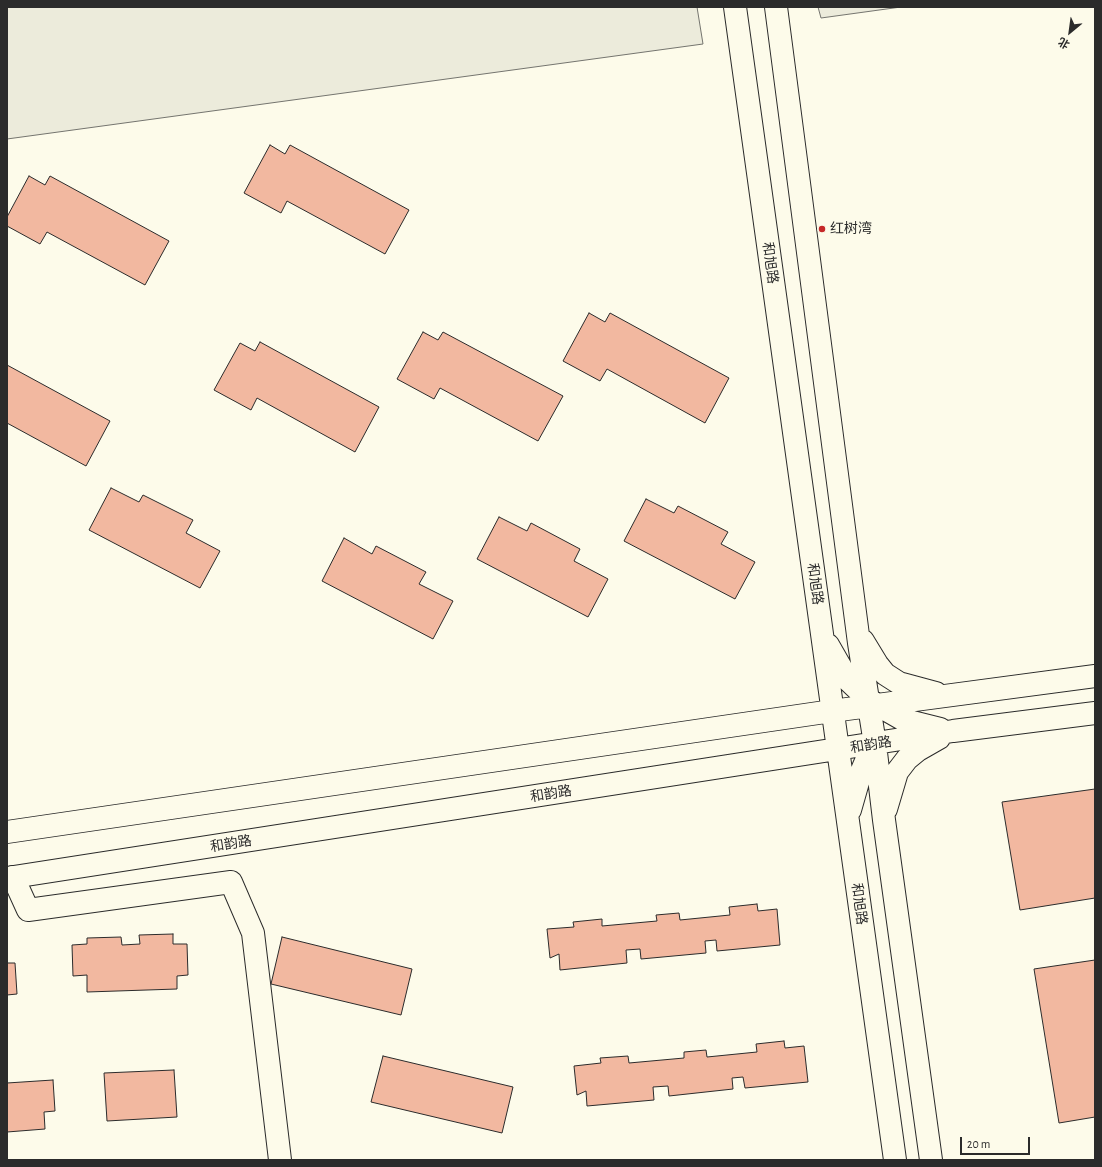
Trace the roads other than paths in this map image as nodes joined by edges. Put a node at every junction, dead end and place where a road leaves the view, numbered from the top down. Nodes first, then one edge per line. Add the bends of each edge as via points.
1 (735, 7) edge
2 (776, 7) edge
3 (820, 621) junction
4 (857, 629) junction
5 (1095, 676) edge
6 (947, 696) junction
7 (871, 704) junction
8 (832, 711) junction
9 (1095, 713) edge
10 (904, 720) junction
11 (953, 731) junction
12 (875, 744) junction
13 (837, 750) junction
14 (884, 820) junction
15 (849, 829) junction
16 (7, 832) edge
17 (10, 878) edge
18 (280, 1160) edge
19 (895, 1160) edge
20 (931, 1160) edge

1 - 3 main road, 和旭路
2 - 4 main road
3 - 7 main road via 827,642 842,671
3 - 8 main road, 和旭路
4 - 6 main road via 868,651 886,674 899,683
4 - 7 main road
5 - 6 main road
6 - 7 main road
6 - 10 main road
7 - 8 main road
7 - 10 main road
7 - 12 main road
8 - 13 main road, 和旭路
8 - 16 main road
9 - 11 main road, 和韵路
10 - 11 main road
10 - 12 main road
11 - 12 main road, 和韵路
11 - 14 main road via 929,742 907,759 898,772
12 - 13 main road, 和韵路
12 - 14 main road
12 - 15 main road via 855,789
13 - 15 main road, 和旭路
13 - 17 main road, 和韵路
14 - 20 main road
15 - 19 main road, 和旭路
17 - 18 main road via 28,910 231,882 254,933

